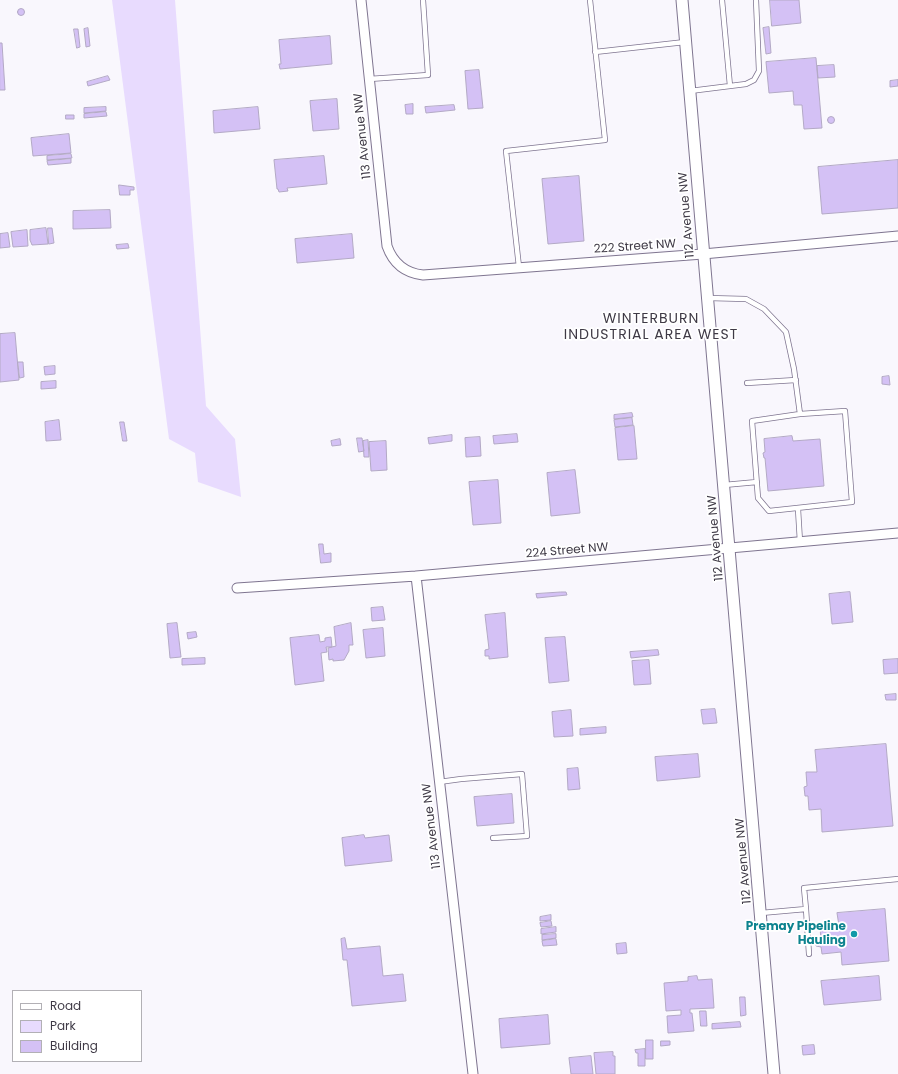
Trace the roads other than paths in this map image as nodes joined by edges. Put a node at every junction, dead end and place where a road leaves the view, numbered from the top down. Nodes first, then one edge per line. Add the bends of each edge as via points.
1 (361, 0) edge
2 (422, 0) edge
3 (590, 0) edge
4 (682, 0) edge
5 (722, 0) edge
6 (756, 0) edge
7 (686, 42) junction
8 (595, 52) junction
9 (369, 78) junction
10 (730, 86) junction
11 (690, 91) junction
12 (898, 236) edge
13 (703, 254) junction
14 (399, 266) joint
15 (519, 267) junction
16 (707, 298) junction
17 (796, 380) junction
18 (747, 383) dead end
19 (800, 414) junction
20 (757, 482) junction
21 (724, 485) junction
22 (798, 509) junction
23 (898, 533) edge
24 (800, 542) junction
25 (730, 549) junction
26 (416, 576) junction
27 (237, 588) dead end
28 (439, 782) junction
29 (493, 838) dead end
30 (898, 878) edge
31 (806, 909) junction
32 (761, 913) junction
33 (809, 954) dead end
34 (473, 1074) edge
35 (774, 1074) edge

1 - 9 street, 113 Avenue NW
2 - 9 lane via 428,75
3 - 8 lane
4 - 7 street, 112 Avenue NW
5 - 10 lane
6 - 10 lane via 759,71 754,80
7 - 8 lane
7 - 11 street, 112 Avenue NW
8 - 15 lane via 604,140 506,151
9 - 14 street, 113 Avenue NW via 387,246
10 - 11 lane
11 - 13 street, 112 Avenue NW
12 - 13 street, 222 Street NW
13 - 15 street, 222 Street NW
13 - 16 street, 112 Avenue NW
14 - 15 street, 222 Street NW via 414,274
16 - 17 lane via 746,300 764,309 786,332
16 - 21 street, 112 Avenue NW
17 - 18 lane
17 - 19 lane
19 - 20 lane via 752,420
19 - 22 lane via 844,410 852,502
20 - 21 lane
20 - 22 lane via 758,498 769,511
21 - 25 street, 112 Avenue NW
22 - 24 lane
23 - 24 street, 224 Street NW
24 - 25 street, 224 Street NW
25 - 26 street, 224 Street NW
25 - 32 street, 112 Avenue NW
26 - 27 street, 224 Street NW
26 - 28 street, 113 Avenue NW
28 - 29 lane via 522,774 527,836
28 - 34 street, 113 Avenue NW
30 - 31 lane via 804,888
31 - 32 lane
31 - 33 lane
32 - 35 street, 112 Avenue NW

